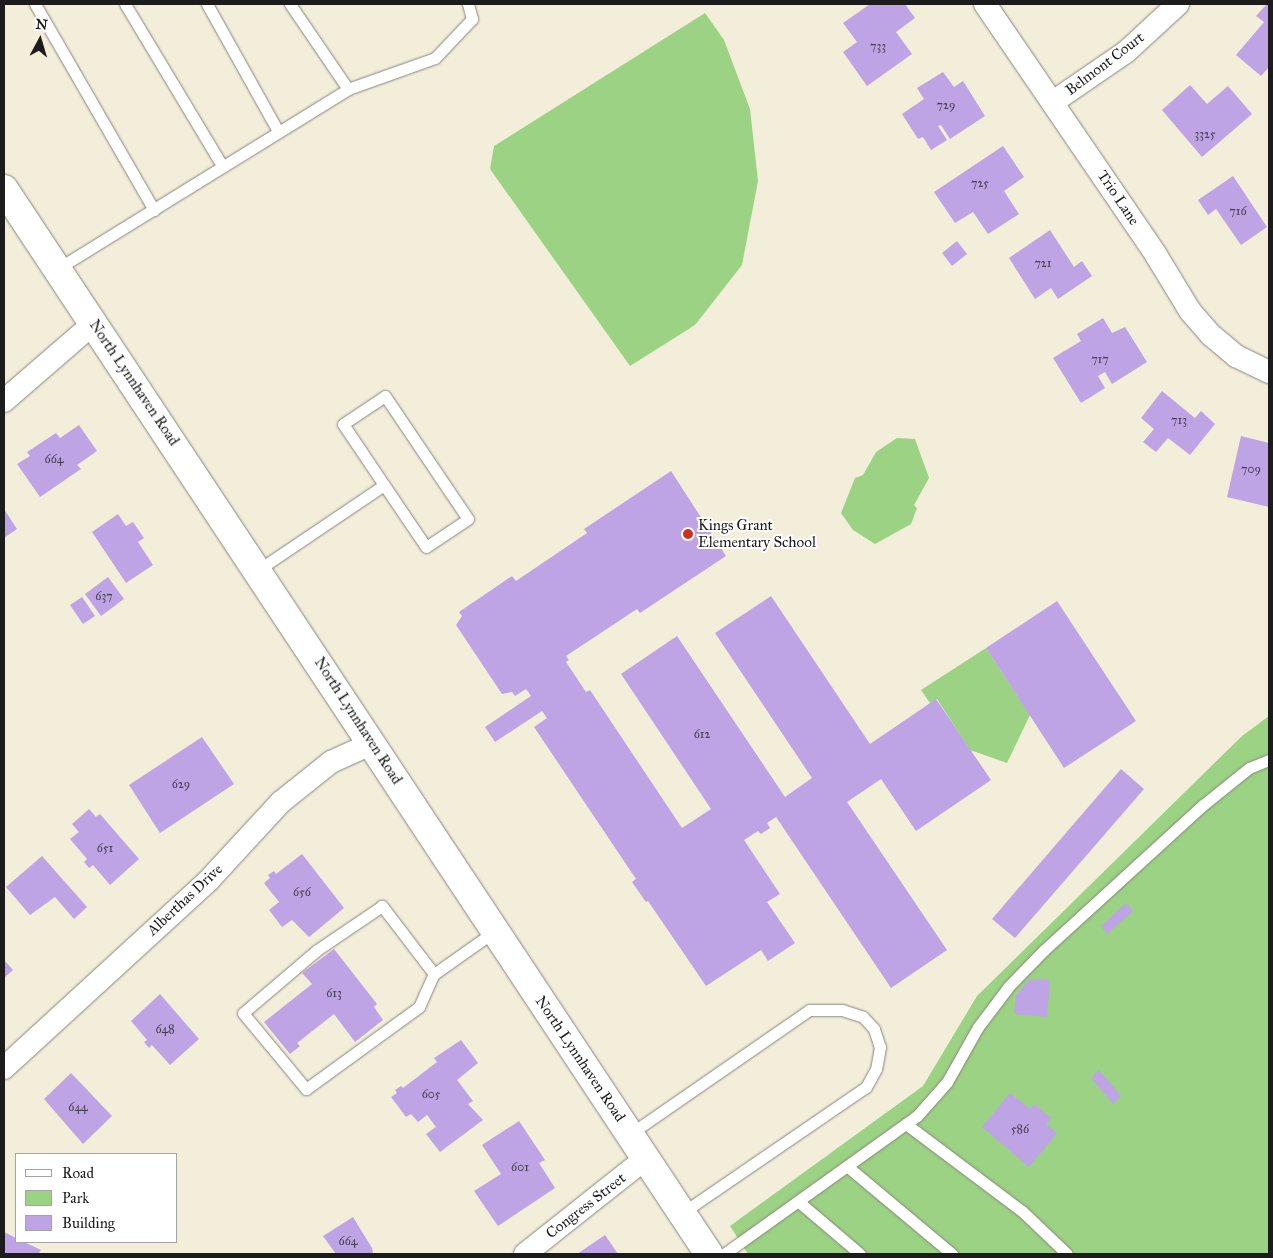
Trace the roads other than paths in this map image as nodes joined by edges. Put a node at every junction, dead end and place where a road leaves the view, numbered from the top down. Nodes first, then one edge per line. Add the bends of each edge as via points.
1 (35, 4) edge
2 (126, 4) edge
3 (207, 4) edge
4 (290, 4) edge
5 (468, 4) edge
6 (985, 4) edge
7 (1178, 4) edge
8 (348, 89) junction
9 (1053, 102) junction
10 (278, 131) junction
11 (222, 167) junction
12 (4, 189) edge
13 (154, 210) junction
14 (57, 269) junction
15 (94, 324) junction
16 (1269, 372) edge
17 (4, 401) edge
18 (384, 485) junction
19 (258, 570) junction
20 (373, 744) junction
21 (1269, 760) edge
22 (495, 931) junction
23 (434, 974) junction
24 (4, 1068) edge
25 (906, 1124) junction
26 (630, 1134) junction
27 (646, 1158) junction
28 (848, 1167) junction
29 (799, 1202) junction
30 (682, 1213) junction
31 (525, 1254) edge
32 (709, 1254) edge
33 (724, 1254) edge
34 (860, 1254) edge
35 (952, 1254) edge
36 (1067, 1254) edge

1 - 13 lane
2 - 11 lane
3 - 10 lane
4 - 8 lane
5 - 8 lane via 472,19 434,58
6 - 9 street, Trio Lane
7 - 9 street, Belmont Court via 1126,52
8 - 10 lane
9 - 16 street, Trio Lane via 1190,311 1236,356
10 - 11 lane
11 - 13 lane
12 - 14 street, North Lynnhaven Road
13 - 14 lane
14 - 15 street, North Lynnhaven Road
15 - 17 street
15 - 19 street, North Lynnhaven Road
18 - 18 lane via 343,424 385,396 468,519 426,547
18 - 19 lane
19 - 20 street, North Lynnhaven Road
20 - 22 street, North Lynnhaven Road
20 - 24 street, Alberthas Drive via 331,762 281,802 208,882
21 - 25 lane via 1249,768 1203,805 1038,956 1009,986 978,1027 947,1082
22 - 23 lane
22 - 26 street, North Lynnhaven Road
23 - 23 lane via 382,906 317,950 243,1013 306,1089 419,1007
25 - 28 lane
25 - 36 lane via 1022,1211
26 - 27 street, North Lynnhaven Road
26 - 30 lane via 809,1010 842,1010 862,1017 874,1029 880,1047 876,1069 866,1087
27 - 30 street, North Lynnhaven Road
27 - 31 street, Congress Street
28 - 29 lane
28 - 35 lane
29 - 33 lane
29 - 34 lane
30 - 32 street, North Lynnhaven Road

